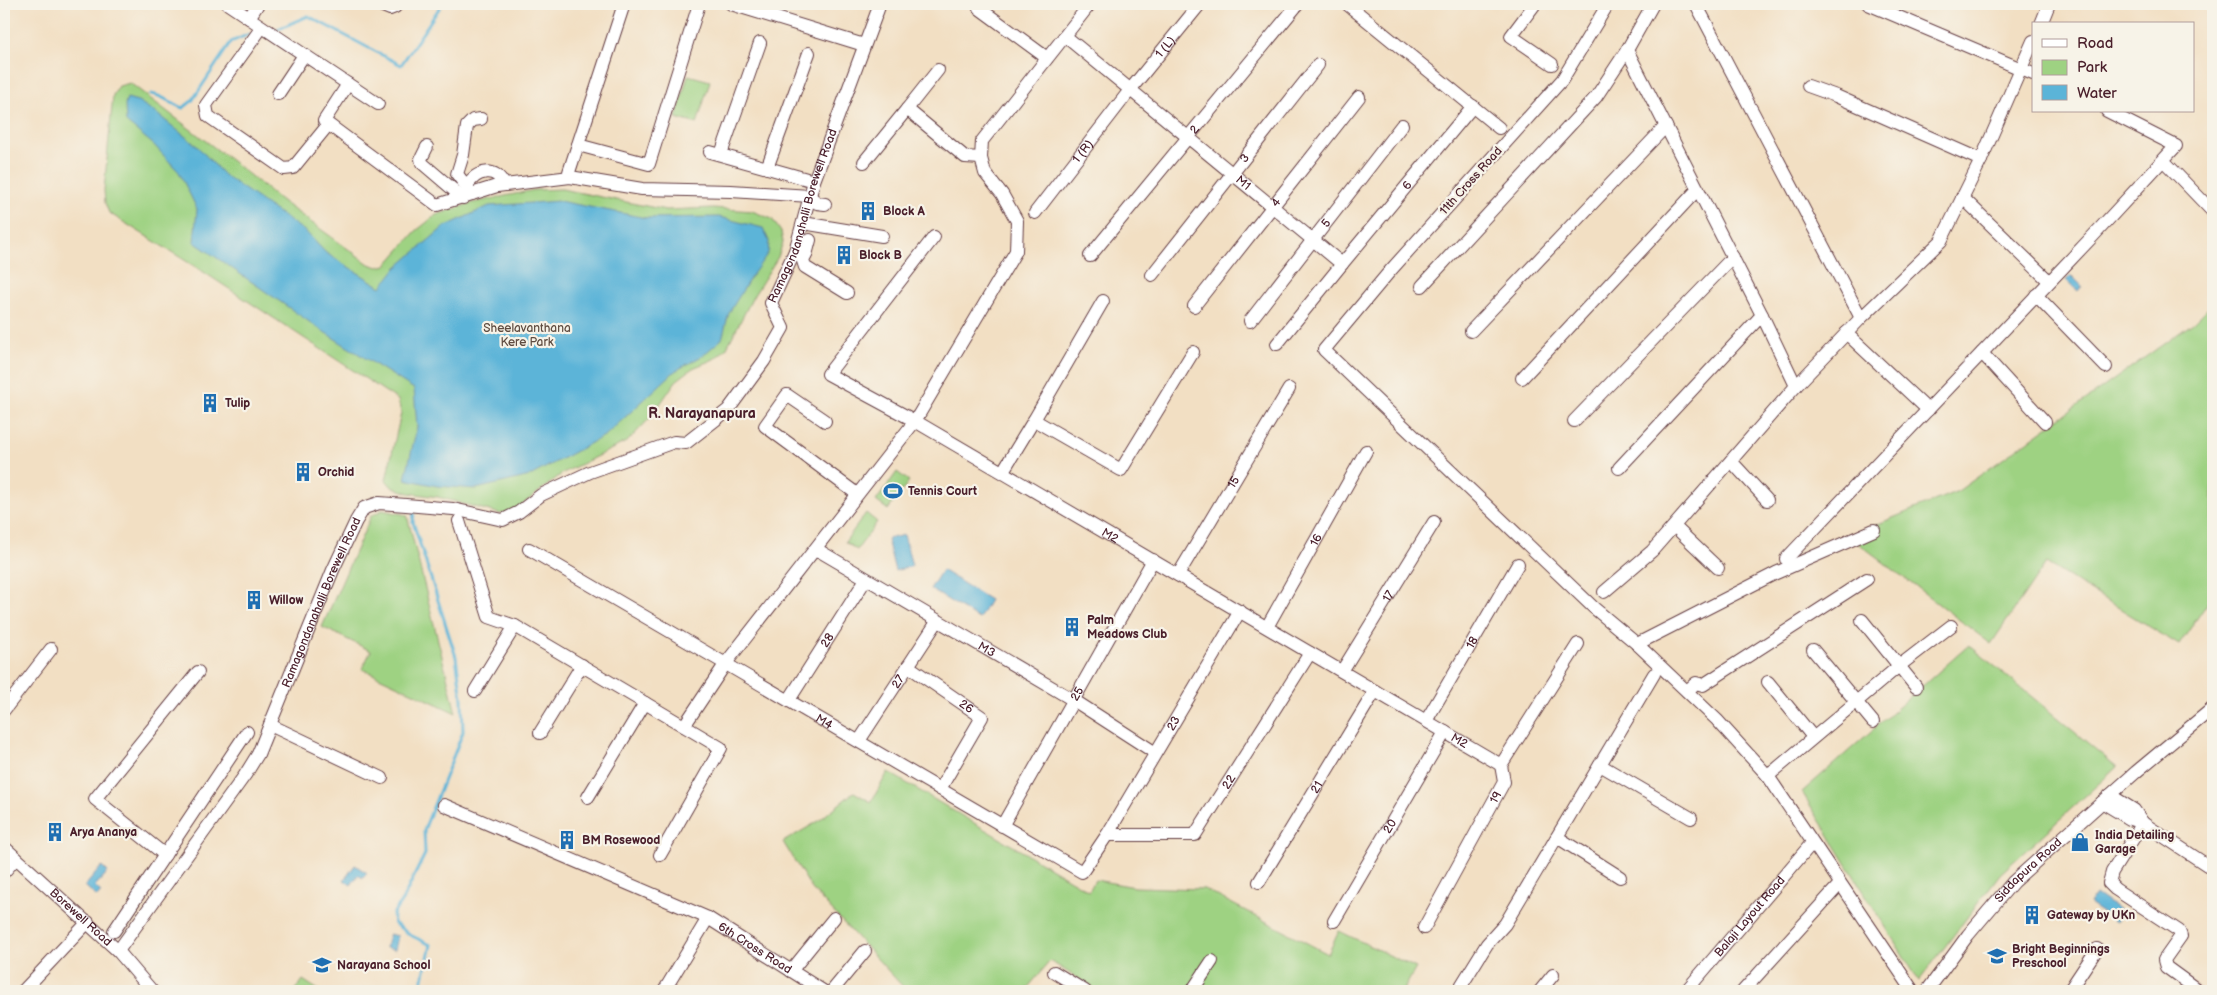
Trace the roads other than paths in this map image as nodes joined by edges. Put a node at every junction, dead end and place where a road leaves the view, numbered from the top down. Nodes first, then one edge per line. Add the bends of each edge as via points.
1 (228, 4) edge
2 (258, 4) edge
3 (378, 4) edge
4 (397, 4) edge
5 (624, 4) edge
6 (699, 4) edge
7 (732, 4) edge
8 (1090, 4) edge
9 (1200, 4) edge
10 (1298, 4) edge
11 (1347, 4) edge
12 (1535, 4) edge
13 (1608, 4) edge
14 (1653, 4) edge
15 (1696, 4) edge
16 (1868, 4) edge
17 (2049, 4) edge
18 (873, 8) edge
19 (979, 8) dead end
20 (249, 18) junction
21 (2042, 22) edge
22 (262, 27) junction
23 (1066, 36) junction
24 (760, 43) dead end
25 (864, 44) junction
26 (2032, 47) edge
27 (1627, 50) junction
28 (809, 53) dead end
29 (304, 55) junction
30 (1047, 58) junction
31 (1552, 64) dead end
32 (1318, 65) dead end
33 (938, 70) dead end
34 (2028, 71) edge
35 (348, 84) junction
36 (1808, 86) dead end
37 (1130, 90) junction
38 (278, 94) dead end
39 (1359, 97) dead end
40 (378, 104) dead end
41 (1473, 106) junction
42 (907, 109) junction
43 (2109, 112) edge
44 (481, 119) dead end
45 (328, 125) junction
46 (1402, 125) dead end
47 (1666, 126) junction
48 (1499, 128) dead end
49 (1188, 138) junction
50 (578, 145) junction
51 (427, 147) dead end
52 (981, 158) junction
53 (1982, 160) junction
54 (2164, 160) junction
55 (864, 162) dead end
56 (767, 168) junction
57 (569, 174) junction
58 (1232, 174) junction
59 (814, 181) junction
60 (504, 185) junction
61 (1698, 190) junction
62 (562, 191) dead end
63 (467, 193) junction
64 (1962, 197) junction
65 (818, 201) junction
66 (1273, 206) junction
67 (2213, 212) edge
68 (1035, 213) dead end
69 (807, 233) junction
70 (882, 236) dead end
71 (934, 236) dead end
72 (1313, 240) junction
73 (800, 253) junction
74 (1090, 256) dead end
75 (1733, 257) junction
76 (1342, 264) junction
77 (1152, 275) dead end
78 (2049, 281) junction
79 (1422, 286) dead end
80 (847, 293) dead end
81 (2036, 295) junction
82 (1103, 301) dead end
83 (1194, 306) dead end
84 (1762, 315) junction
85 (1861, 318) junction
86 (1250, 321) dead end
87 (1471, 331) dead end
88 (1846, 333) junction
89 (1277, 344) dead end
90 (1193, 352) dead end
91 (1982, 353) junction
92 (2106, 367) dead end
93 (1522, 378) dead end
94 (1796, 386) junction
95 (1289, 389) dead end
96 (1928, 410) junction
97 (1034, 420) junction
98 (825, 421) dead end
99 (915, 421) junction
100 (1574, 421) dead end
101 (2044, 422) dead end
102 (1366, 452) dead end
103 (1732, 461) junction
104 (1619, 468) dead end
105 (1002, 472) junction
106 (857, 494) junction
107 (1767, 500) dead end
108 (459, 521) dead end
109 (1434, 522) dead end
110 (1675, 527) junction
111 (1874, 530) dead end
112 (529, 549) dead end
113 (816, 549) junction
114 (1786, 559) dead end
115 (1153, 560) junction
116 (1518, 564) dead end
117 (1718, 568) dead end
118 (1178, 575) junction
119 (866, 579) junction
120 (1867, 579) dead end
121 (1604, 592) dead end
122 (1240, 611) junction
123 (1862, 620) dead end
124 (937, 622) junction
125 (515, 626) junction
126 (1951, 626) dead end
127 (1267, 627) junction
128 (1578, 644) dead end
129 (1637, 644) junction
130 (51, 649) dead end
131 (1813, 650) dead end
132 (1310, 653) junction
133 (726, 663) junction
134 (582, 665) junction
135 (908, 666) junction
136 (1899, 666) junction
137 (1342, 671) junction
138 (198, 672) dead end
139 (1654, 674) dead end
140 (1768, 682) dead end
141 (1703, 685) junction
142 (1916, 687) dead end
143 (475, 690) dead end
144 (1375, 691) junction
145 (1687, 691) junction
146 (789, 700) junction
147 (1696, 700) junction
148 (1074, 701) junction
149 (1856, 702) junction
150 (645, 703) junction
151 (2213, 708) edge
152 (4, 710) edge
153 (1426, 721) junction
154 (1873, 722) dead end
155 (270, 725) junction
156 (684, 726) junction
157 (246, 732) dead end
158 (1445, 732) junction
159 (540, 733) dead end
160 (1813, 737) junction
161 (859, 741) junction
162 (1154, 752) junction
163 (1501, 765) junction
164 (1600, 765) junction
165 (1768, 776) junction
166 (382, 778) dead end
167 (940, 789) junction
168 (588, 797) dead end
169 (2106, 799) junction
170 (444, 805) dead end
171 (1691, 818) dead end
172 (2143, 823) junction
173 (1002, 826) junction
174 (1107, 835) junction
175 (1557, 837) junction
176 (1812, 843) junction
177 (4, 847) edge
178 (165, 855) junction
179 (660, 855) dead end
180 (16, 858) junction
181 (2213, 869) edge
182 (4, 872) edge
183 (1620, 877) dead end
184 (1259, 882) dead end
185 (1840, 884) junction
186 (708, 918) junction
187 (834, 918) dead end
188 (1334, 921) dead end
189 (88, 922) junction
190 (1424, 928) dead end
191 (114, 931) dead end
192 (2097, 949) dead end
193 (118, 951) junction
194 (865, 951) dead end
195 (1212, 961) dead end
196 (791, 971) junction
197 (1054, 972) dead end
198 (1553, 975) dead end
199 (23, 991) edge
200 (152, 991) edge
201 (664, 991) edge
202 (823, 991) edge
203 (832, 991) edge
204 (1085, 991) edge
205 (1192, 991) edge
206 (1458, 991) edge
207 (1540, 991) edge
208 (1686, 991) edge
209 (1743, 991) edge
210 (1912, 991) edge
211 (1927, 991) edge
212 (2069, 991) edge
213 (2199, 991) edge

1 - 20 street
2 - 20 street
3 - 4 street via 390,9
5 - 50 street
6 - 50 street via 649,164
7 - 25 street
8 - 23 street
9 - 37 street, 1 (L)
10 - 49 street, 2
11 - 41 street
12 - 31 street via 1511,36
13 - 129 street, 11th Cross Road via 1562,80 1396,264 1324,350 1594,608
14 - 27 street
15 - 85 street
16 - 34 street
17 - 21 street
18 - 25 street, Ramagondanahalli Borewell Road
19 - 30 street
20 - 22 street
22 - 29 street
22 - 45 street via 206,105 208,116 284,169 293,168
23 - 30 street
23 - 37 street, M1
24 - 56 street via 715,153
25 - 59 street, Ramagondanahalli Borewell Road
26 - 34 street
27 - 47 street
27 - 79 street via 1596,97
28 - 56 street
29 - 35 street
29 - 38 street
30 - 52 street via 982,141
32 - 58 street, 3
33 - 42 street
34 - 53 street
35 - 40 street
35 - 45 street via 324,121
36 - 53 street
37 - 49 street, M1
37 - 68 street, 1 (R)
39 - 66 street, 4
41 - 48 street
41 - 76 street, 6
42 - 52 street via 965,157
42 - 55 street
43 - 54 street via 2176,146
44 - 63 street via 473,120 467,126 457,174
45 - 63 street via 430,202 437,205
46 - 72 street, 5
47 - 61 street
47 - 87 street
49 - 58 street, M1
49 - 74 street, 2
50 - 57 street
51 - 63 street via 422,163
52 - 99 street via 986,173 1017,221 1016,251
53 - 64 street
54 - 67 street
54 - 78 street
56 - 59 street
57 - 60 street
57 - 62 street
57 - 65 street via 642,189 731,191
58 - 66 street, M1
58 - 77 street, 3
59 - 65 street, Ramagondanahalli Borewell Road
60 - 63 street
60 - 63 street via 499,176 483,172 477,174
61 - 75 street
61 - 93 street
64 - 78 street
64 - 85 street via 1941,241
65 - 69 street, Ramagondanahalli Borewell Road
66 - 72 street, M1
66 - 83 street, 4
69 - 70 street
69 - 73 street, Ramagondanahalli Borewell Road
71 - 99 street, M2 via 828,374
72 - 76 street, M1
72 - 86 street, 5
73 - 80 street via 805,267
73 - 155 street, Ramagondanahalli Borewell Road via 771,303 784,328 778,340 728,410 686,443 674,442 590,472 541,495 503,520 453,509 379,503 364,508 333,570
75 - 84 street
75 - 100 street
76 - 89 street
78 - 81 street
81 - 91 street
81 - 92 street
82 - 97 street
84 - 94 street
84 - 104 street
85 - 88 street
88 - 94 street
88 - 96 street
90 - 97 street via 1121,470
91 - 96 street
91 - 101 street
94 - 103 street
95 - 118 street, 15
96 - 114 street
97 - 105 street
98 - 106 street via 787,395 765,426
99 - 105 street, M2
99 - 106 street
102 - 127 street, 16
103 - 107 street
103 - 110 street
105 - 115 street, M2
106 - 113 street
108 - 125 street via 489,617
109 - 137 street, 17
110 - 117 street
110 - 121 street via 1652,552
111 - 129 street via 1776,573
112 - 133 street, M4
113 - 119 street, M3
113 - 133 street
115 - 118 street, M2
115 - 148 street, 25
116 - 153 street, 18
118 - 122 street, M2
119 - 124 street, M3
119 - 146 street, 28
120 - 141 street
122 - 127 street, M2
122 - 162 street, 23
123 - 136 street
124 - 135 street, 27
124 - 148 street, M3
125 - 134 street
125 - 143 street
126 - 136 street
127 - 132 street, M2
128 - 163 street
129 - 145 street
130 - 152 street
131 - 149 street
132 - 137 street, M2
132 - 174 street, 22 via 1195,835
133 - 146 street, M4
133 - 156 street
134 - 150 street
134 - 159 street
135 - 161 street, 27
135 - 167 street, 26 via 982,717
136 - 142 street
136 - 149 street
137 - 144 street, M2
138 - 178 street via 95,799
139 - 164 street
140 - 160 street
141 - 145 street via 1696,683
141 - 147 street via 1705,692
144 - 153 street, M2
144 - 184 street, 21
145 - 147 street
146 - 161 street, M4
147 - 165 street
148 - 162 street, M3
148 - 173 street, 25
149 - 154 street
149 - 160 street
150 - 156 street
150 - 168 street
151 - 169 street, Siddapura Road
153 - 158 street, M2
155 - 166 street
155 - 193 street, Ramagondanahalli Borewell Road via 245,775
156 - 179 street via 721,748
157 - 178 street
158 - 163 street, M2
158 - 188 street, 20
160 - 165 street
161 - 167 street, M4
162 - 174 street, 23
163 - 190 street, 19 via 1504,782
164 - 171 street
164 - 175 street
165 - 176 street
167 - 173 street, M4
169 - 172 street via 2134,810
169 - 211 street, Siddapura Road via 2013,882
170 - 186 street
172 - 181 street
172 - 213 street via 2112,872 2109,883 2179,931 2181,936 2164,960 2166,967
173 - 174 street, M4 via 1082,872
175 - 183 street
175 - 206 street via 1505,924 1487,944
176 - 185 street
176 - 208 street, Balaji Layout Road
177 - 180 street, Borewell Road
178 - 191 street
180 - 182 street
180 - 189 street, Borewell Road
185 - 209 street
185 - 210 street
186 - 196 street, 6th Cross Road
186 - 201 street, 6th Cross Road
187 - 196 street
189 - 193 street, Borewell Road
189 - 199 street
192 - 212 street
193 - 200 street, Borewell Road
194 - 203 street
195 - 205 street
196 - 202 street, 6th Cross Road
197 - 204 street
198 - 207 street

